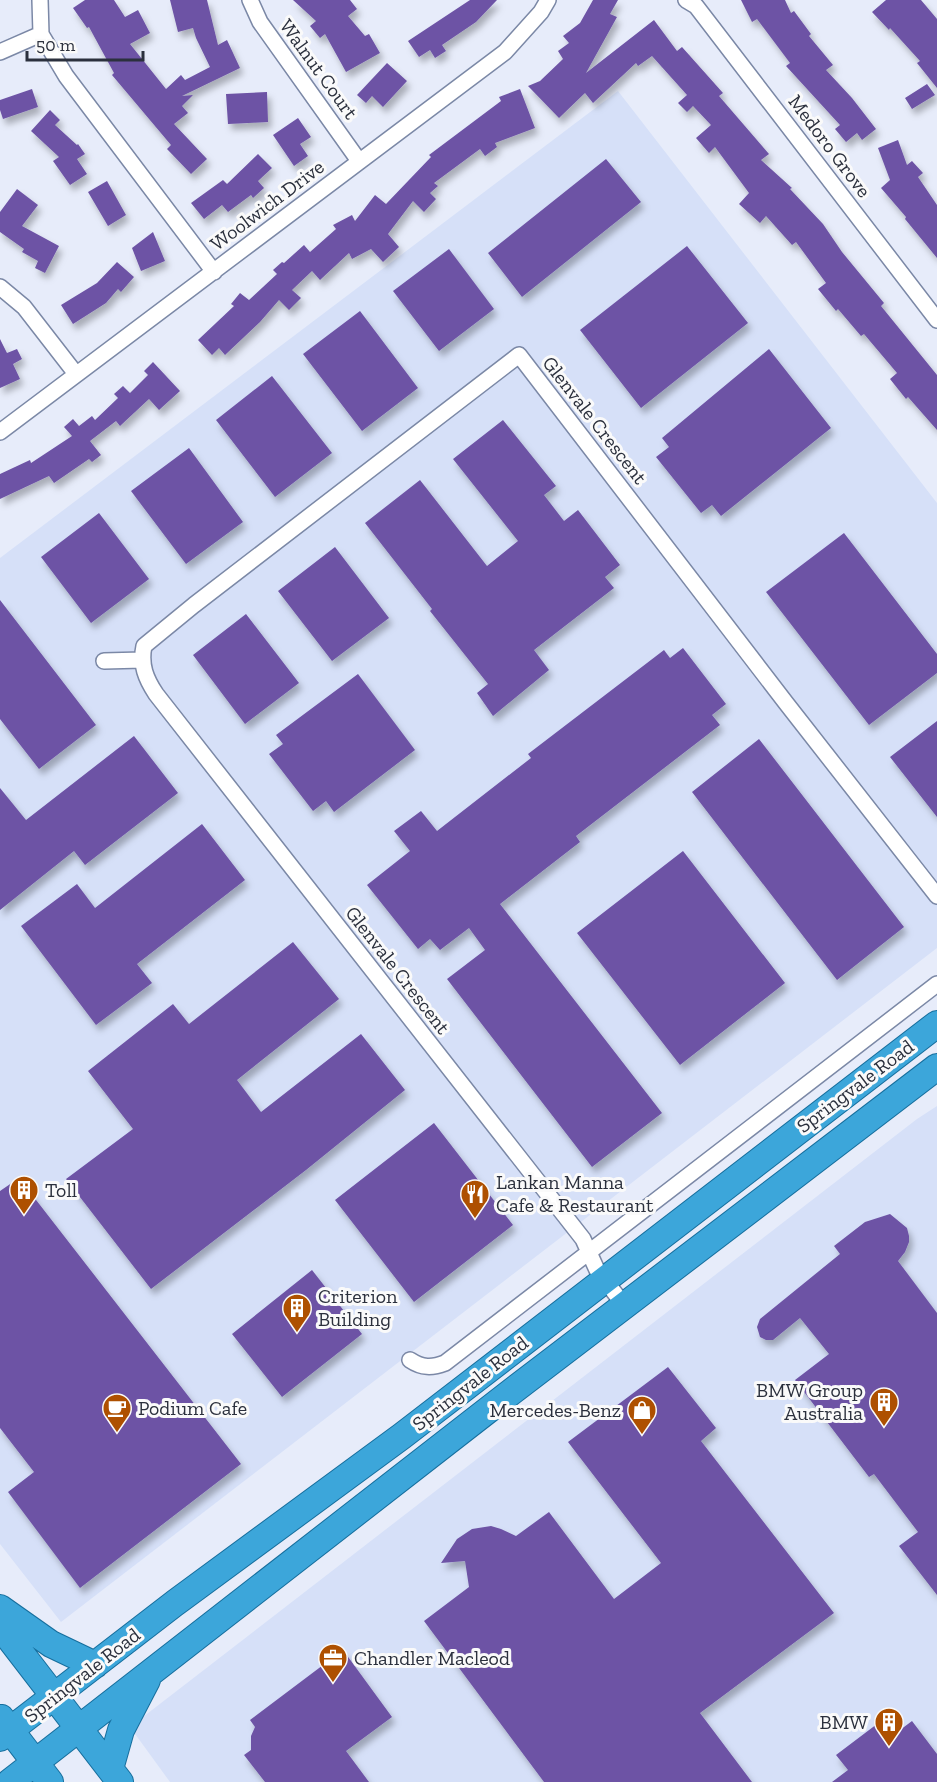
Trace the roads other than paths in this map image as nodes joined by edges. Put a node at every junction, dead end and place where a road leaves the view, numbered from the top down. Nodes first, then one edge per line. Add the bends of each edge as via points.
1 (40, 0) edge
2 (250, 0) edge
3 (548, 0) edge
4 (686, 0) edge
5 (41, 34) junction
6 (0, 52) edge
7 (359, 161) junction
8 (214, 272) junction
9 (0, 287) edge
10 (937, 320) edge
11 (76, 374) junction
12 (0, 432) edge
13 (142, 660) junction
14 (104, 661) dead end
15 (937, 896) edge
16 (937, 984) edge
17 (937, 1024) edge
18 (937, 1067) edge
19 (587, 1252) junction
20 (604, 1279) junction
21 (624, 1305) junction
22 (410, 1360) dead end
23 (0, 1608) edge
24 (0, 1626) edge
25 (95, 1665) junction
26 (150, 1675) junction
27 (54, 1697) junction
28 (4, 1728) edge
29 (78, 1728) junction
30 (42, 1772) edge
31 (115, 1775) edge
32 (10, 1782) edge

1 - 5 street
2 - 7 street, Walnut Court via 260,22
3 - 7 street, Woolwich Drive via 506,52
4 - 10 street, Medoro Grove via 696,6
5 - 6 street
5 - 8 street via 66,76
7 - 8 street, Woolwich Drive
8 - 11 street, Woolwich Drive
9 - 11 street via 24,307
11 - 12 street, Woolwich Drive
13 - 14 street
13 - 15 street, Glenvale Crescent via 144,646 153,637 519,355
13 - 19 street, Glenvale Crescent via 156,694 583,1239
16 - 19 street, Springvale Road
17 - 20 highway, Springvale Road
18 - 21 highway, Springvale Road
19 - 20 street, Glenvale Crescent
19 - 22 street, Springvale Road via 445,1363 419,1366
20 - 21 street, Glenvale Crescent
20 - 25 highway, Springvale Road via 402,1436
21 - 26 highway, Springvale Road
23 - 25 highway via 51,1644
24 - 27 highway
25 - 27 highway, Springvale Road
26 - 29 highway, Springvale Road
26 - 31 highway via 121,1730
27 - 28 highway, Springvale Road
27 - 29 highway
28 - 30 highway
29 - 30 highway, Springvale Road
29 - 31 highway
30 - 32 highway, Springvale Road

